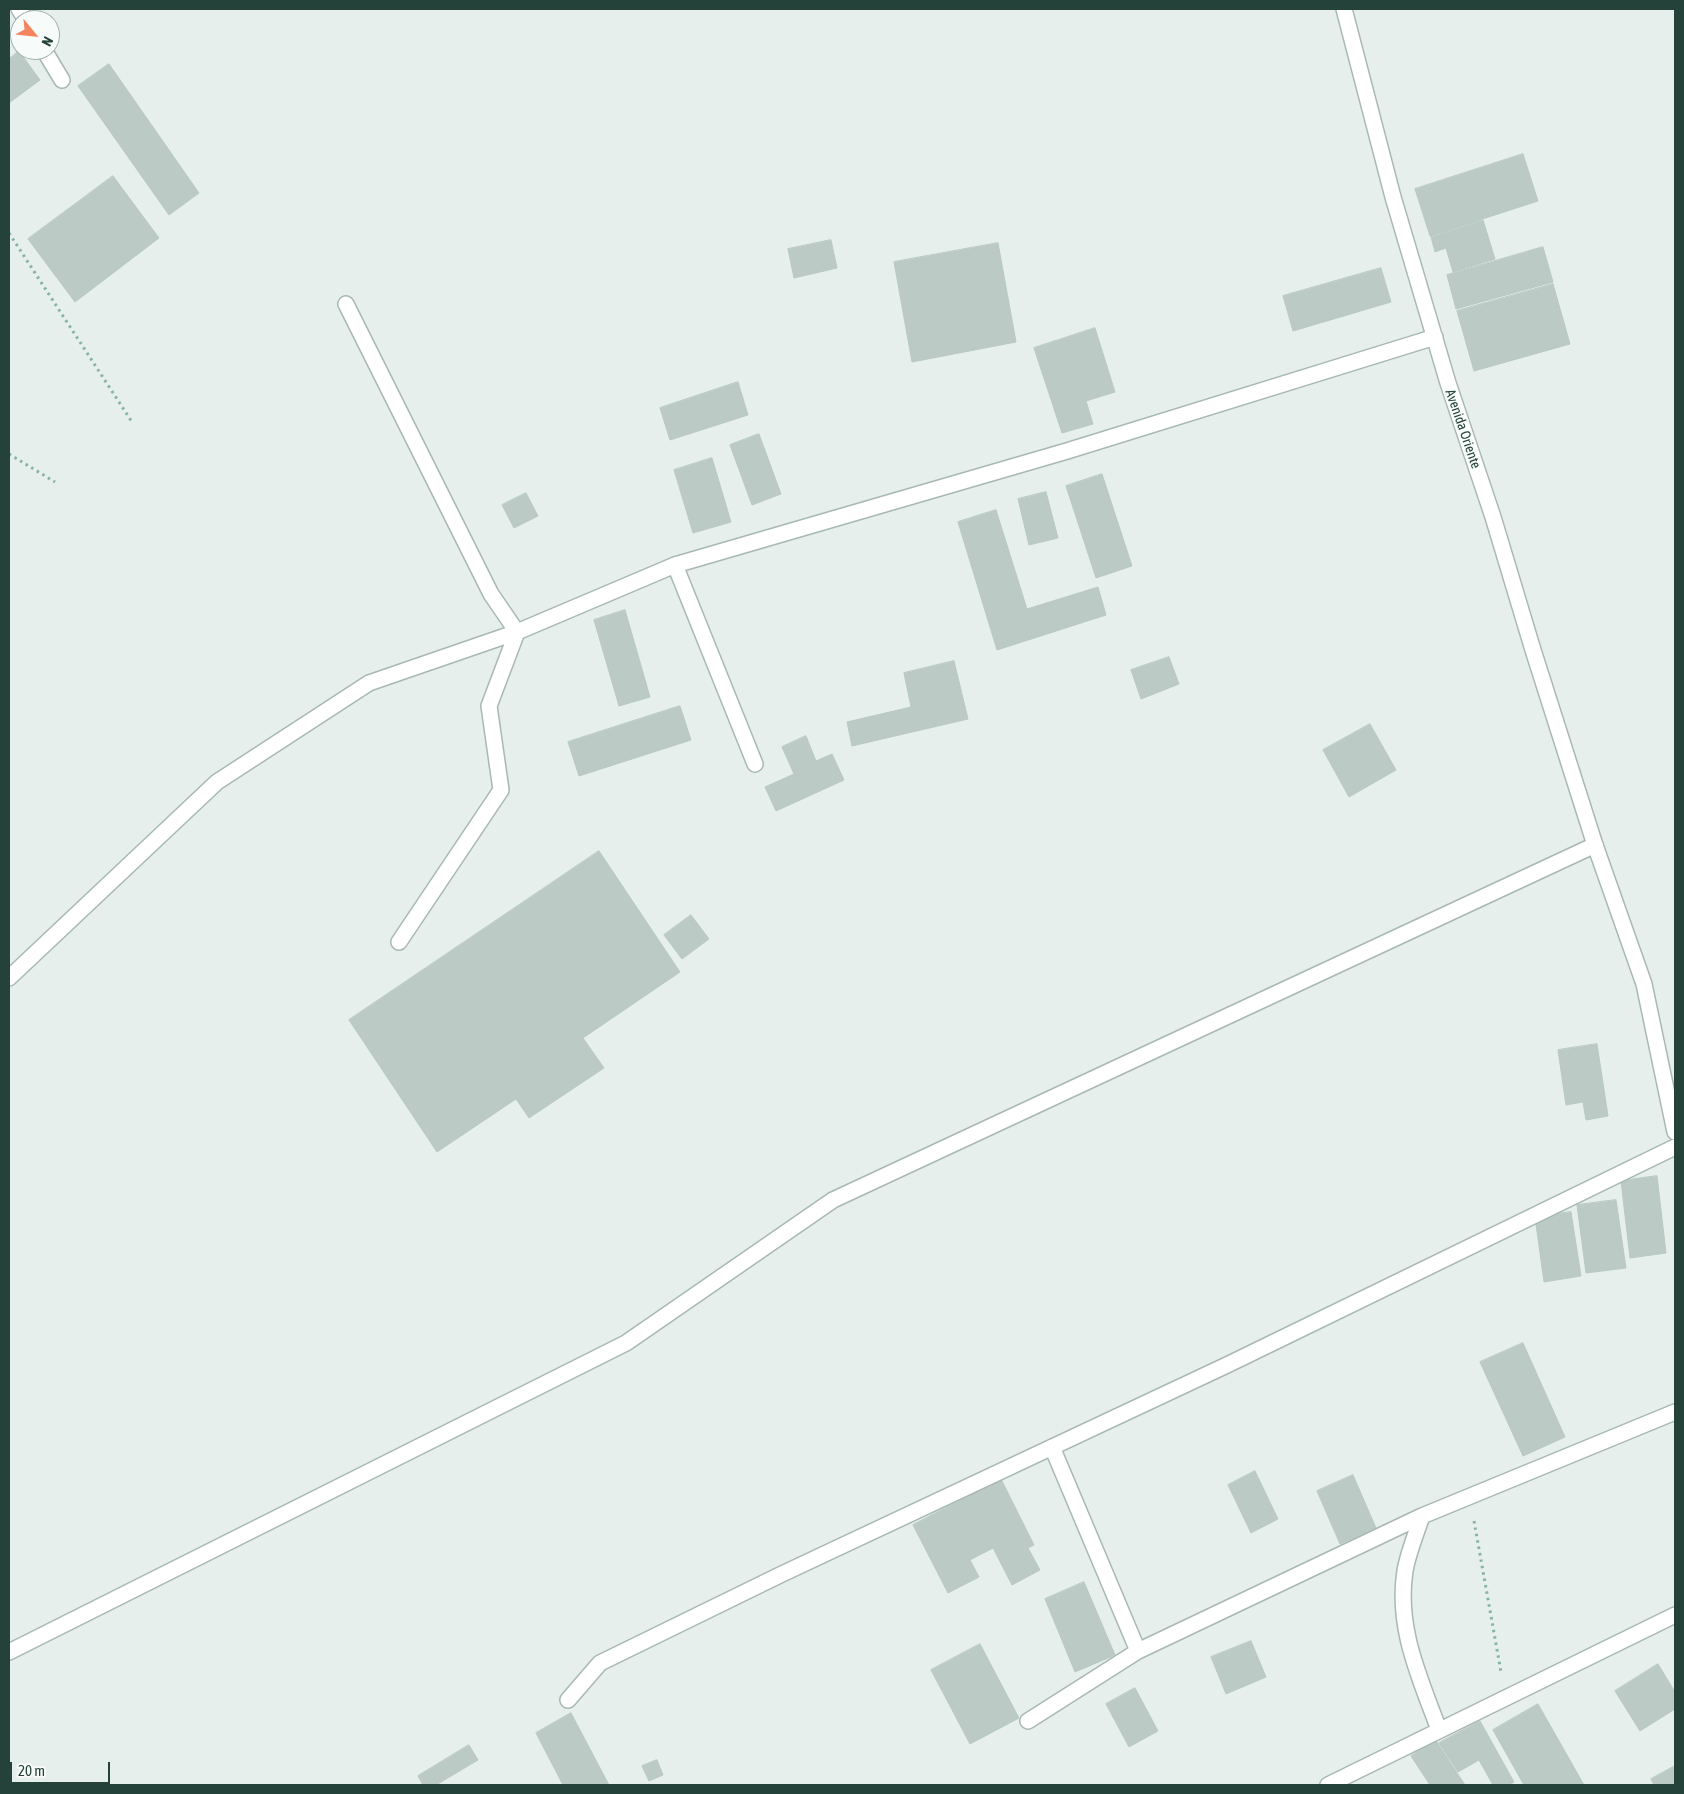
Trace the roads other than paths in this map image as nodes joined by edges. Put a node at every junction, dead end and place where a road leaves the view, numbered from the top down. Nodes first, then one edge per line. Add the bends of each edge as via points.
1 (1344, 9) edge
2 (50, 60) edge
3 (62, 80) dead end
4 (346, 304) dead end
5 (1435, 337) junction
6 (675, 565) junction
7 (517, 632) junction
8 (755, 764) dead end
9 (1595, 844) junction
10 (399, 942) dead end
11 (9, 978) edge
12 (1675, 1132) edge
13 (1675, 1147) edge
14 (1675, 1412) edge
15 (1052, 1447) junction
16 (1422, 1516) junction
17 (1675, 1615) edge
18 (1138, 1651) junction
19 (9, 1652) edge
20 (568, 1700) dead end
21 (1028, 1721) dead end
22 (1439, 1730) junction
23 (1328, 1785) edge

1 - 5 street, Avenida Oriente via 1393,197
2 - 3 street
4 - 7 street via 491,594
5 - 6 street via 1067,451
5 - 9 street, Avenida Oriente
6 - 7 street
6 - 8 street
7 - 10 street via 489,706 501,790
7 - 11 street via 369,683 217,782
9 - 12 street, Avenida Oriente via 1644,984
9 - 19 street via 833,1200 626,1343
13 - 15 street
14 - 16 street
15 - 18 street
15 - 20 street via 600,1664
16 - 18 street
16 - 22 street via 1405,1569 1402,1596 1411,1652
17 - 22 street
18 - 21 street
22 - 23 street

